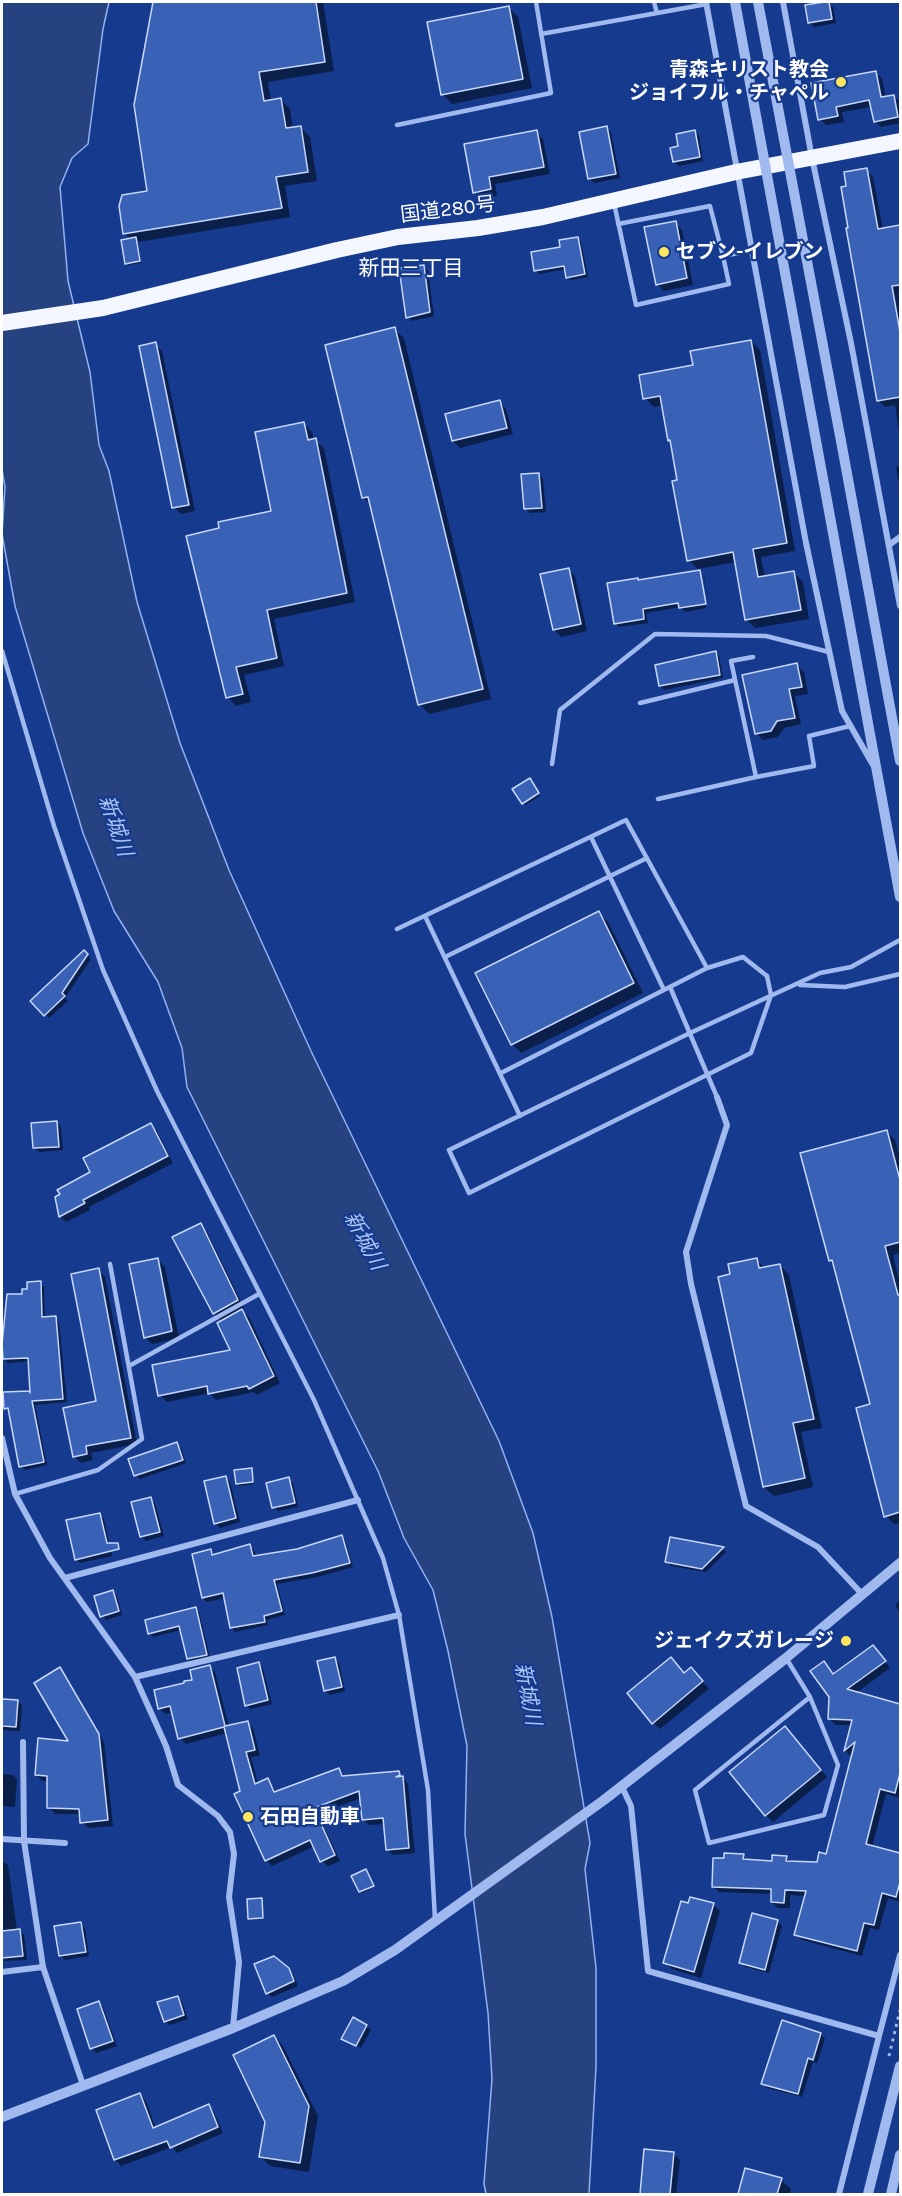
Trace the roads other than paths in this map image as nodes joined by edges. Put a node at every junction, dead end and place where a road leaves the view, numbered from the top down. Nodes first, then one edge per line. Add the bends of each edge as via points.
1 (536, 2) edge
2 (654, 2) edge
3 (735, 2) edge
4 (758, 2) edge
5 (783, 2) edge
6 (707, 3) edge
7 (657, 13) junction
8 (541, 34) junction
9 (396, 126) dead end
10 (900, 141) edge
11 (812, 158) junction
12 (736, 172) junction
13 (613, 201) junction
14 (618, 224) junction
15 (753, 250) junction
16 (723, 256) junction
17 (2, 323) edge
18 (900, 537) edge
19 (889, 545) junction
20 (900, 606) edge
21 (2, 651) edge
22 (829, 652) junction
23 (753, 657) dead end
24 (735, 680) junction
25 (640, 703) dead end
26 (850, 726) junction
27 (900, 761) edge
28 (552, 764) dead end
29 (876, 771) junction
30 (756, 777) junction
31 (658, 799) dead end
32 (591, 837) junction
33 (647, 858) junction
34 (609, 877) junction
35 (900, 897) edge
36 (425, 916) junction
37 (397, 929) dead end
38 (900, 940) edge
39 (445, 957) junction
40 (707, 968) junction
41 (900, 974) edge
42 (797, 985) junction
43 (670, 987) junction
44 (664, 990) junction
45 (771, 995) junction
46 (690, 1033) junction
47 (501, 1073) junction
48 (708, 1074) junction
49 (717, 1097) joint
50 (520, 1116) junction
51 (110, 1264) dead end
52 (259, 1294) junction
53 (129, 1366) junction
54 (2, 1438) edge
55 (15, 1494) junction
56 (358, 1500) junction
57 (900, 1563) edge
58 (65, 1578) junction
59 (862, 1594) junction
60 (399, 1615) junction
61 (786, 1658) junction
62 (135, 1677) junction
63 (810, 1697) junction
64 (23, 1742) dead end
65 (621, 1786) junction
66 (2, 1839) edge
67 (24, 1841) junction
68 (64, 1843) dead end
69 (439, 1918) junction
70 (900, 1955) edge
71 (43, 1967) junction
72 (2, 1972) edge
73 (233, 2028) junction
74 (879, 2036) junction
75 (900, 2066) edge
76 (83, 2085) junction
77 (2, 2117) edge
78 (900, 2155) edge
79 (839, 2194) edge
80 (868, 2194) edge
81 (891, 2194) edge

1 - 8 lane
2 - 7 lane
3 - 29 street, bridge
4 - 27 street, bridge
5 - 11 street
6 - 7 lane
6 - 12 street
7 - 8 lane
8 - 9 lane via 551,93
10 - 11 highway, 国道280号
11 - 12 highway, 国道280号
11 - 19 street
12 - 13 highway, 国道280号
12 - 15 street
13 - 14 lane
13 - 17 highway, 国道280号 via 478,228 398,237 103,308
14 - 16 lane via 710,206
14 - 16 lane via 636,305 729,284
15 - 16 lane
15 - 22 street
18 - 19 street
19 - 20 street
21 - 52 lane via 54,826 103,970 157,1091
22 - 26 street via 842,711
22 - 28 lane via 766,636 655,634 560,710
23 - 24 lane via 731,661
24 - 25 lane
24 - 30 lane
26 - 29 street
26 - 30 lane via 809,736 814,766
29 - 35 street
30 - 31 lane
32 - 33 lane via 626,820
32 - 34 lane
32 - 36 lane
33 - 34 lane
33 - 40 lane
34 - 39 lane
34 - 44 lane
36 - 37 lane
36 - 39 lane
38 - 42 lane via 851,967 820,973
39 - 47 lane
40 - 43 lane
40 - 45 lane via 743,957 767,976
41 - 42 lane via 845,987
42 - 45 lane
43 - 44 lane
43 - 46 lane
44 - 47 lane
45 - 46 lane
45 - 48 lane via 751,1053
46 - 48 lane
46 - 50 lane
47 - 50 lane
48 - 49 lane
48 - 50 lane via 469,1193 448,1150
49 - 59 street via 727,1125 686,1252 746,1506 818,1547
51 - 53 lane
52 - 53 lane
52 - 56 lane via 314,1400
53 - 55 lane via 142,1438 98,1470
54 - 55 street
55 - 58 street
56 - 58 street
56 - 60 lane via 383,1558
57 - 59 street
58 - 62 street
59 - 61 street
60 - 62 street
60 - 69 lane via 428,1790
61 - 63 lane
61 - 65 street
62 - 73 street via 166,1746 178,1785 218,1816 230,1832 234,1854 229,1897 239,1962
63 - 63 lane via 695,1790 709,1843 824,1815 838,1765
64 - 67 street
65 - 69 street
65 - 74 street via 631,1806 648,1971
66 - 67 street
67 - 68 street
67 - 71 street
69 - 73 street via 343,1981
70 - 74 street
71 - 72 street
71 - 76 street
73 - 76 street
74 - 79 street
75 - 80 street
76 - 77 street
78 - 81 street

